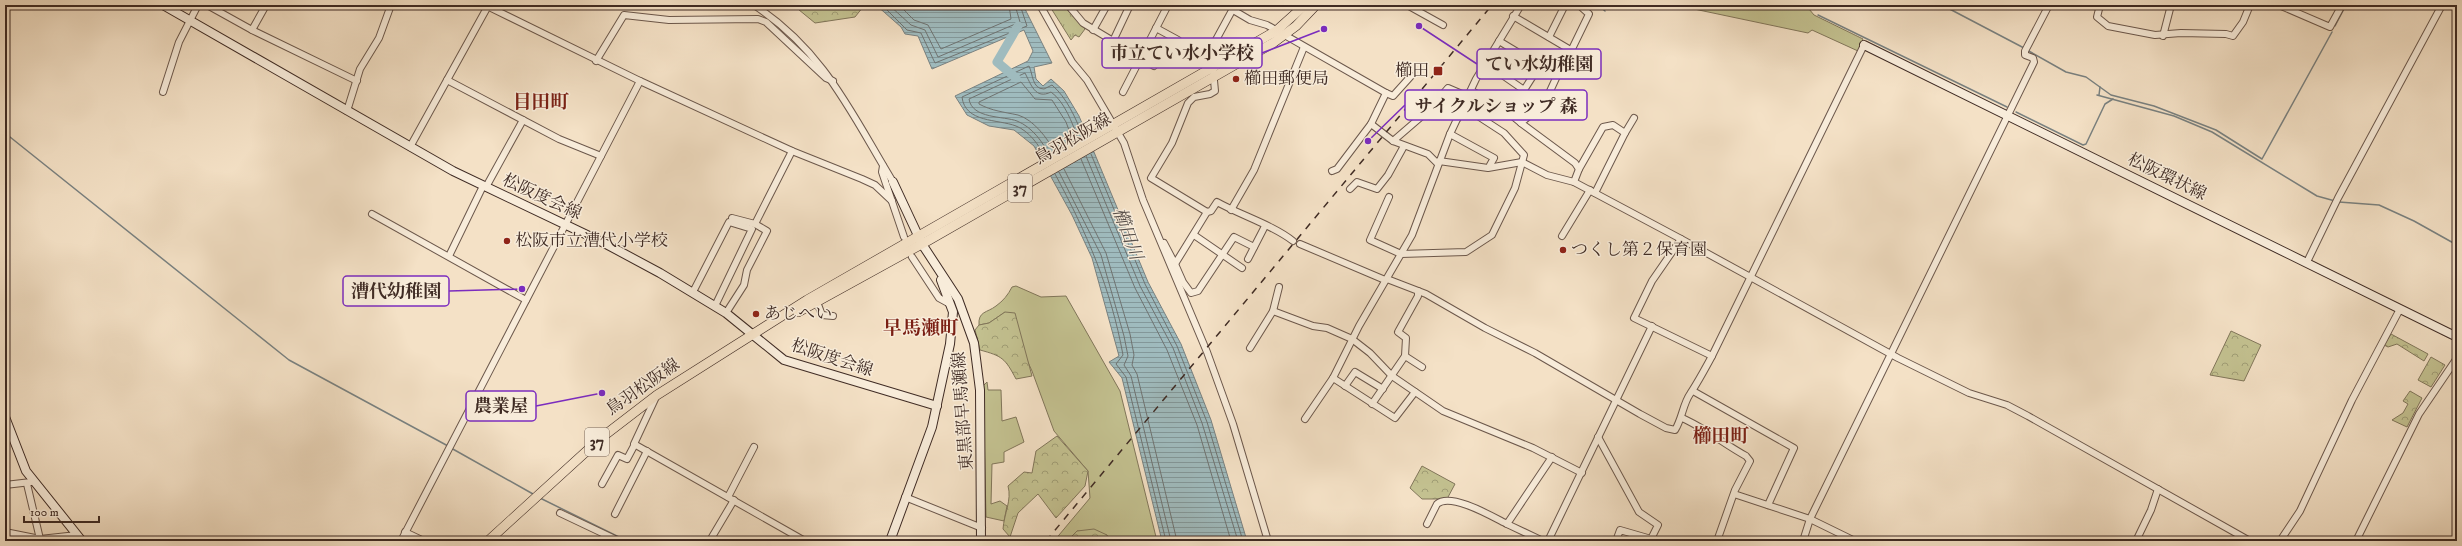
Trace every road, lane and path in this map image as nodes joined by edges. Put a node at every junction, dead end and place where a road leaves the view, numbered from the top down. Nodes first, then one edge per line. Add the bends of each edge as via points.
1 (163, 5) edge
2 (198, 5) edge
3 (207, 5) edge
4 (266, 5) edge
5 (391, 5) edge
6 (754, 5) edge
7 (1040, 5) edge
8 (1068, 5) edge
9 (1106, 5) edge
10 (1130, 5) edge
11 (1168, 5) edge
12 (1305, 5) edge
13 (1316, 5) edge
14 (1407, 5) edge
15 (1423, 5) edge
16 (1521, 5) edge
17 (1565, 5) edge
18 (1579, 5) edge
19 (2049, 5) edge
20 (2100, 5) edge
21 (2171, 5) edge
22 (2250, 5) edge
23 (2279, 5) edge
24 (2342, 5) edge
25 (2442, 5) edge
26 (487, 6) edge
27 (1074, 8) edge
28 (1234, 8) edge
29 (1420, 12) junction
30 (1513, 16) junction
31 (190, 19) junction
32 (1443, 24) dead end
33 (1156, 28) junction
34 (252, 30) junction
35 (1093, 30) junction
36 (1280, 33) junction
37 (2163, 36) junction
38 (1549, 37) junction
39 (1178, 40) dead end
40 (1113, 41) junction
41 (1500, 41) junction
42 (1864, 45) joint
43 (1304, 47) junction
44 (1571, 51) junction
45 (1579, 55) dead end
46 (1140, 59) junction
47 (596, 61) junction
48 (1485, 64) junction
49 (1540, 65) junction
50 (1154, 66) dead end
51 (1214, 72) junction
52 (1410, 76) dead end
53 (447, 80) junction
54 (357, 81) junction
55 (640, 81) junction
56 (833, 81) junction
57 (1472, 91) junction
58 (163, 92) dead end
59 (1123, 92) dead end
60 (1386, 93) junction
61 (1468, 97) junction
62 (1434, 104) junction
63 (1464, 107) junction
64 (1504, 110) dead end
65 (346, 111) junction
66 (1510, 114) dead end
67 (2008, 116) junction
68 (1458, 118) junction
69 (1634, 118) dead end
70 (523, 120) junction
71 (1521, 123) junction
72 (1371, 124) junction
73 (1112, 130) junction
74 (1625, 133) junction
75 (1450, 134) junction
76 (1393, 141) junction
77 (1404, 146) junction
78 (410, 147) junction
79 (792, 151) junction
80 (600, 156) junction
81 (1439, 162) junction
82 (1523, 163) junction
83 (1490, 165) dead end
84 (883, 166) junction
85 (1579, 169) junction
86 (1332, 171) dead end
87 (893, 182) joint
88 (1574, 182) junction
89 (485, 186) junction
90 (1350, 189) dead end
91 (1592, 192) junction
92 (1389, 197) dead end
93 (892, 201) junction
94 (1231, 210) junction
95 (1207, 212) junction
96 (372, 214) dead end
97 (732, 218) dead end
98 (566, 224) junction
99 (755, 224) junction
100 (1265, 226) junction
101 (1194, 235) junction
102 (1562, 236) dead end
103 (904, 237) dead end
104 (924, 238) junction
105 (1159, 238) junction
106 (1681, 238) junction
107 (1293, 241) dead end
108 (1300, 244) dead end
109 (1254, 247) junction
110 (1223, 254) junction
111 (1401, 254) junction
112 (450, 256) junction
113 (912, 257) dead end
114 (1248, 259) dead end
115 (2307, 262) junction
116 (1175, 264) junction
117 (936, 268) junction
118 (1242, 268) dead end
119 (1750, 276) junction
120 (1386, 279) junction
121 (1280, 286) dead end
122 (1418, 291) junction
123 (693, 292) junction
124 (526, 300) junction
125 (817, 302) junction
126 (950, 304) junction
127 (715, 306) junction
128 (2400, 309) junction
129 (1273, 311) junction
130 (726, 313) junction
131 (833, 316) dead end
132 (1652, 326) junction
133 (753, 334) junction
134 (2457, 337) edge
135 (1352, 339) junction
136 (1250, 348) dead end
137 (1891, 354) junction
138 (1404, 356) junction
139 (1712, 356) junction
140 (2457, 358) edge
141 (1422, 367) dead end
142 (1392, 376) junction
143 (1333, 378) junction
144 (1345, 386) junction
145 (1383, 389) junction
146 (1693, 391) junction
147 (1414, 392) junction
148 (657, 395) junction
149 (1616, 399) junction
150 (1372, 404) junction
151 (936, 406) junction
152 (5, 417) edge
153 (1682, 418) junction
154 (1305, 419) dead end
155 (7, 427) edge
156 (1598, 437) junction
157 (635, 444) junction
158 (754, 447) dead end
159 (647, 451) junction
160 (1552, 458) junction
161 (1582, 472) junction
162 (30, 483) junction
163 (602, 484) dead end
164 (5, 485) edge
165 (2158, 489) junction
166 (1734, 494) junction
167 (905, 497) junction
168 (731, 499) junction
169 (1768, 506) junction
170 (560, 513) dead end
171 (615, 514) dead end
172 (1810, 519) junction
173 (1427, 524) dead end
174 (1508, 524) junction
175 (982, 528) junction
176 (5, 532) edge
177 (405, 532) junction
178 (1529, 534) junction
179 (712, 537) dead end
180 (79, 538) edge
181 (1651, 538) junction
182 (40, 539) junction
183 (401, 541) edge
184 (424, 541) edge
185 (488, 541) edge
186 (620, 541) edge
187 (805, 541) edge
188 (890, 541) edge
189 (981, 541) edge
190 (1268, 541) edge
191 (1526, 541) edge
192 (1543, 541) edge
193 (1548, 541) edge
194 (1616, 541) edge
195 (1658, 541) edge
196 (1717, 541) edge
197 (1803, 541) edge
198 (1854, 541) edge
199 (2136, 541) edge
200 (2250, 541) edge
201 (2280, 541) edge
202 (2356, 541) edge

1 - 31 main road, 松阪度会線
2 - 31 street
3 - 34 street
4 - 34 street
5 - 54 street via 388,18 364,60
6 - 56 street via 806,47
7 - 73 street via 1072,62 1087,80
8 - 27 street
9 - 35 street
10 - 40 street
11 - 33 street
12 - 36 main road, 鳥羽松阪線 / 37
13 - 36 main road, 鳥羽松阪線 / 37
14 - 29 street
15 - 29 street
16 - 30 street
17 - 38 street
18 - 44 street via 1589,14
19 - 67 street via 2026,50 2025,56 2034,58 2034,62
20 - 37 street via 2097,17 2108,26
21 - 37 street
22 - 37 street via 2244,22 2233,36 2181,33
23 - 24 street via 2330,27
25 - 115 street via 2337,200
26 - 47 street
26 - 53 street
27 - 35 street via 1084,23
28 - 36 street
28 - 51 street via 1212,46
29 - 32 street
30 - 38 street
30 - 41 street
31 - 58 street via 179,42
31 - 65 main road, 松阪度会線
33 - 39 street
33 - 46 street
34 - 54 street
35 - 40 street
36 - 43 street
36 - 51 main road, 鳥羽松阪線 / 37
38 - 44 street
40 - 46 street
41 - 48 street
41 - 49 street
42 - 67 main road, 松阪環状線
42 - 119 street
43 - 60 street
43 - 94 street via 1254,170
44 - 45 street
46 - 50 street
46 - 59 street
47 - 55 street
47 - 56 street via 624,15 669,20 758,19 766,22 826,78
48 - 49 street via 1524,90
48 - 57 street
49 - 71 street via 1557,76 1556,81 1545,102
51 - 73 main road, 鳥羽松阪線 / 37
51 - 95 street via 1214,92 1194,97 1188,103 1172,143 1151,178
52 - 60 street via 1393,96
53 - 70 street
53 - 78 street
54 - 65 street
55 - 79 street
55 - 80 street
56 - 84 street
57 - 61 street
57 - 64 street
60 - 72 street
61 - 62 street via 1448,88
61 - 63 street
62 - 68 street
62 - 76 street
63 - 68 street
63 - 82 street via 1504,133 1523,153
65 - 78 main road, 松阪度会線
66 - 71 street
67 - 115 main road, 松阪環状線
67 - 137 street
68 - 75 street
69 - 74 street
70 - 80 street via 559,140
70 - 89 street
71 - 85 street via 1559,150
72 - 76 street
72 - 86 street via 1337,169
73 - 104 main road, 鳥羽松阪線 / 37
73 - 105 street via 1124,143
74 - 85 street via 1615,125 1603,127
74 - 91 street
75 - 81 street
75 - 83 street via 1494,158
76 - 77 street
77 - 81 street via 1428,154
77 - 90 street via 1377,189 1358,182
78 - 89 main road, 松阪度会線
79 - 93 street via 875,185
79 - 99 street
80 - 98 street
81 - 82 street via 1488,168
81 - 111 street via 1427,201
82 - 88 street via 1547,175
82 - 111 street via 1515,188 1492,236 1466,252
84 - 87 street
84 - 93 street via 882,172
85 - 88 street
87 - 104 main road, 東黒部早馬瀬線
88 - 91 street
89 - 98 main road, 松阪度会線
89 - 112 street
91 - 102 street
91 - 106 street
92 - 111 street via 1370,240
93 - 103 street
94 - 95 street via 1217,202 1211,211
94 - 100 street
95 - 101 street
96 - 112 street
97 - 99 street
98 - 123 main road, 松阪度会線
98 - 124 street
99 - 130 street via 768,231 747,270 744,285
100 - 107 street via 1286,234
100 - 109 street
101 - 110 street
101 - 116 street
104 - 117 main road, 東黒部早馬瀬線
104 - 125 main road, 鳥羽松阪線 / 37
104 - 133 main road, 鳥羽松阪線 / 37 via 807,300
105 - 116 street
105 - 190 street via 1207,352 1233,424
106 - 119 street
106 - 132 street via 1652,281 1634,318
108 - 120 street
109 - 110 street via 1234,237
109 - 114 street
110 - 116 street via 1198,291 1191,293 1182,282
110 - 118 street
111 - 120 street
112 - 124 street
113 - 126 street via 940,298
115 - 128 main road, 松阪環状線
117 - 126 main road
117 - 175 main road, 東黒部早馬瀬線 via 961,306 976,357 980,390
119 - 137 street
119 - 139 street
120 - 122 street
120 - 135 street
121 - 129 street
122 - 138 street via 1418,296 1398,332 1406,338
122 - 149 street
123 - 127 main road, 松阪度会線
123 - 127 street via 729,222 752,229
124 - 177 street
125 - 131 street via 822,315
125 - 133 main road, 鳥羽松阪線 / 37
126 - 151 main road via 953,317 952,331
127 - 130 main road, 松阪度会線
128 - 134 main road, 松阪環状線
128 - 201 street via 2352,400 2300,511
129 - 135 street via 1313,326 1327,328
129 - 136 street
130 - 133 main road, 松阪度会線
132 - 139 street
132 - 149 street
133 - 148 main road, 鳥羽松阪線 / 37
133 - 151 main road, 松阪度会線 via 790,363
135 - 142 street
135 - 143 street
137 - 165 street via 1969,393 2007,405
137 - 172 street
138 - 141 street
138 - 142 street
139 - 146 street
140 - 202 street via 2419,414
142 - 145 street
142 - 147 street
143 - 144 street
143 - 154 street
144 - 145 street via 1355,372
144 - 150 street
145 - 150 street
146 - 153 street via 1689,395
146 - 169 street via 1794,448
147 - 150 street via 1395,418
147 - 160 street via 1453,416
148 - 157 street
148 - 185 main road, 鳥羽松阪線 / 37 via 601,438
149 - 153 street via 1666,428 1676,430
149 - 156 street
151 - 167 main road via 930,431
152 - 155 main road
153 - 166 street via 1706,429 1718,440 1749,458 1749,465
155 - 162 main road
156 - 161 street
156 - 181 street via 1639,512 1658,525
157 - 159 street
157 - 163 street via 627,459 618,455
158 - 168 street
159 - 168 street
159 - 171 street
160 - 161 street
160 - 174 street
161 - 193 street
162 - 164 street
162 - 180 main road
162 - 182 street
165 - 199 street via 2152,510
165 - 200 street
166 - 169 street
166 - 196 street
167 - 175 street
167 - 188 main road
168 - 179 street
168 - 187 street
169 - 172 street
170 - 186 street
172 - 197 street
172 - 198 street
173 - 174 street via 1437,504 1442,502 1468,504
174 - 178 street
175 - 189 main road, 東黒部早馬瀬線
176 - 182 street
177 - 183 street
177 - 184 street
178 - 191 street
178 - 192 street
180 - 182 street
181 - 194 street via 1620,530
181 - 195 street

